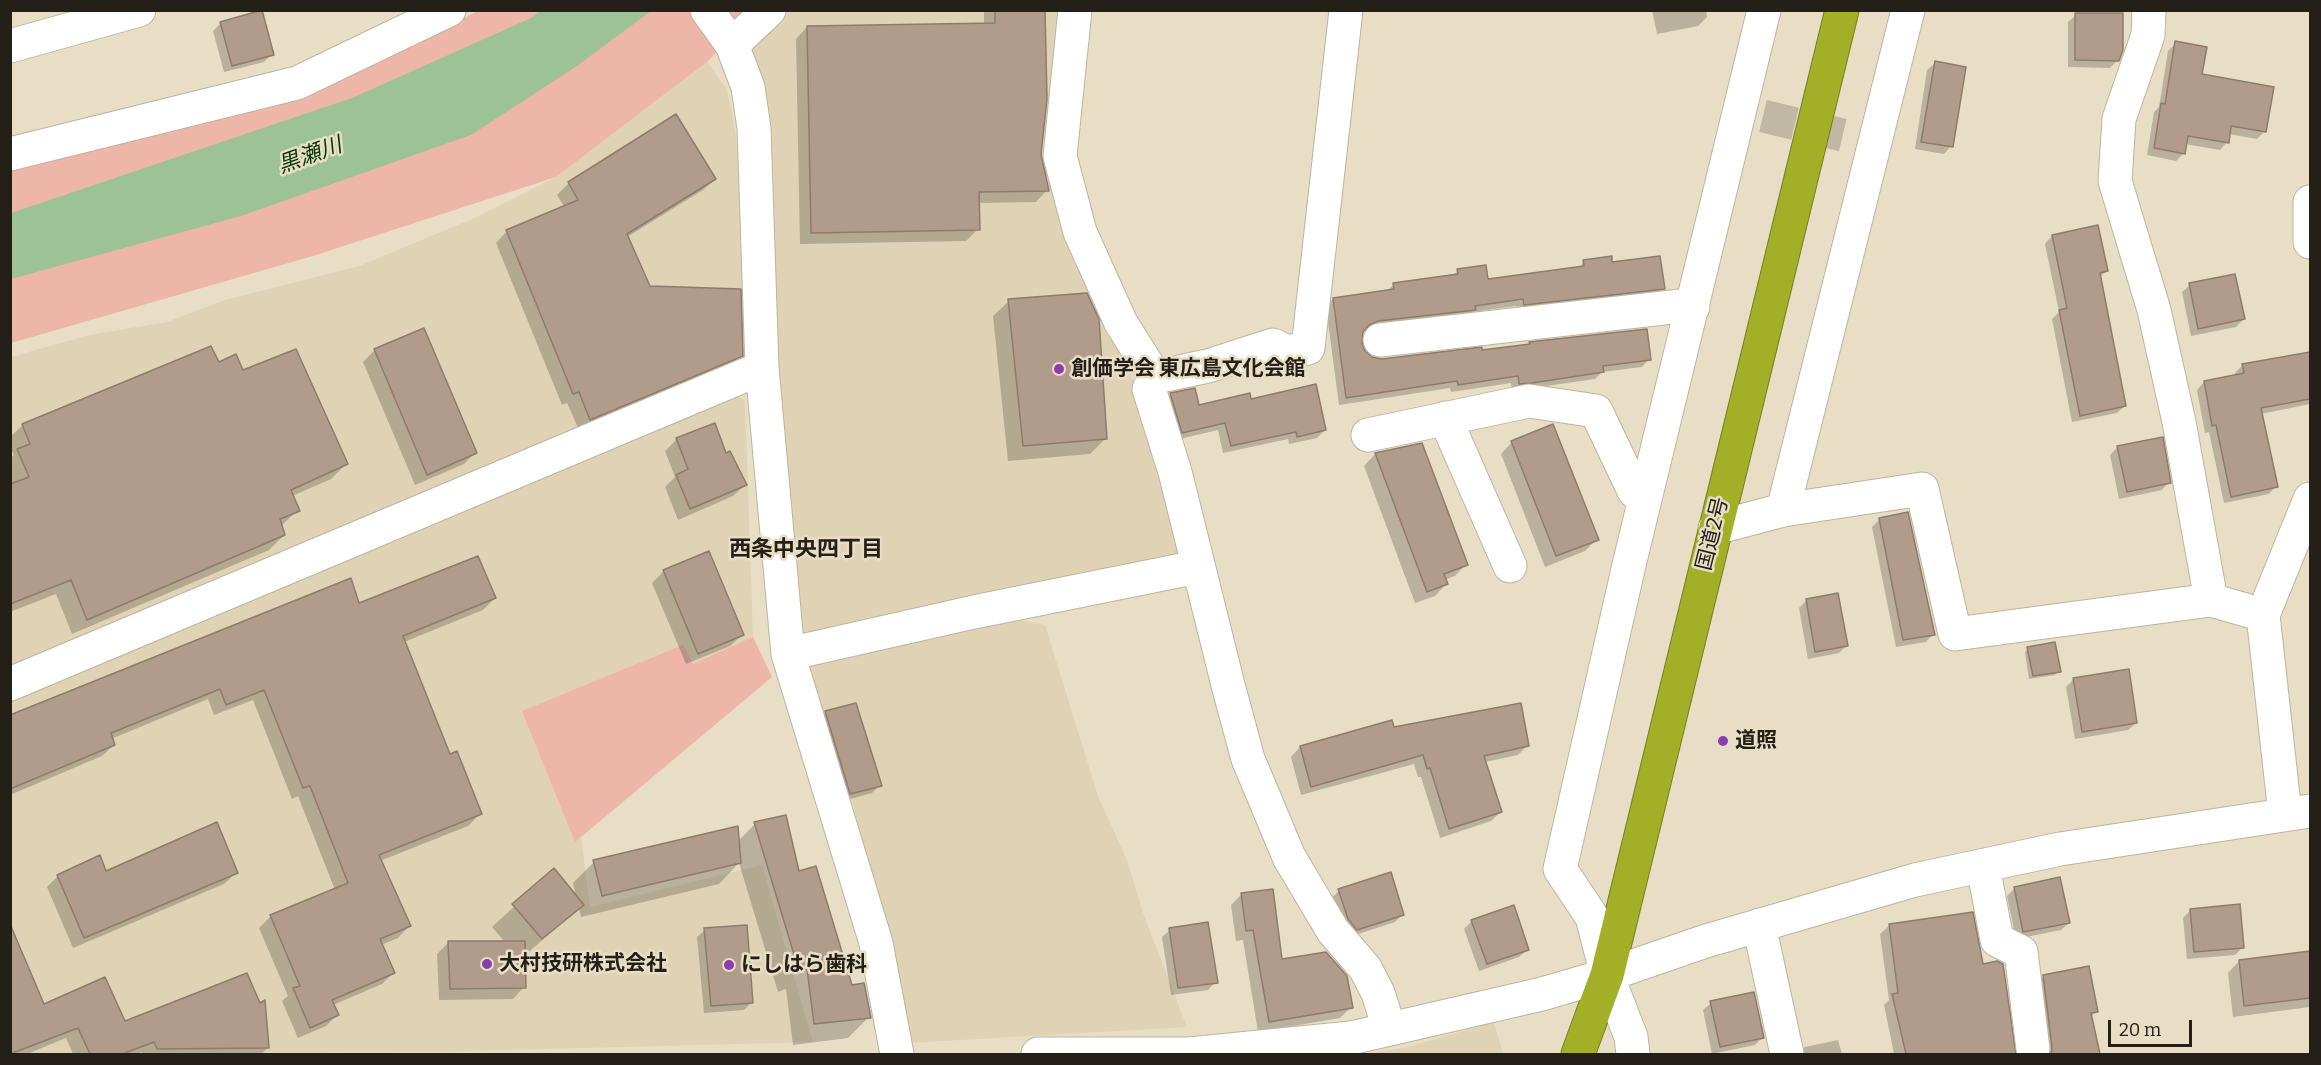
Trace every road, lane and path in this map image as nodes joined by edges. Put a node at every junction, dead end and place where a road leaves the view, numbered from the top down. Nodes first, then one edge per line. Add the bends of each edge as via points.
1 (139, 10) edge
2 (449, 10) edge
3 (707, 10) edge
4 (769, 10) edge
5 (1075, 10) edge
6 (1346, 10) edge
7 (1764, 10) edge
8 (1842, 10) edge
9 (1908, 10) edge
10 (2149, 10) edge
11 (78, 18) edge
12 (732, 45) junction
13 (10, 46) edge
14 (10, 154) edge
15 (2310, 202) edge
16 (2310, 243) edge
17 (1693, 307) junction
18 (1380, 340) dead end
19 (762, 368) junction
20 (1155, 377) junction
21 (1445, 418) junction
22 (1368, 435) dead end
23 (1634, 491) dead end
24 (2310, 499) edge
25 (1783, 510) junction
26 (1715, 528) junction
27 (1510, 566) dead end
28 (1197, 567) junction
29 (2211, 600) junction
30 (2263, 615) junction
31 (788, 654) junction
32 (10, 684) edge
33 (2298, 813) edge
34 (1983, 866) junction
35 (1759, 925) junction
36 (1607, 975) junction
37 (1389, 1028) junction
38 (2032, 1049) dead end
39 (897, 1054) edge
40 (1038, 1054) edge
41 (1578, 1054) edge
42 (1634, 1054) edge
43 (1787, 1054) edge

1 - 11 street
2 - 14 street via 297,83
3 - 12 street
4 - 12 street
5 - 20 street via 1060,156 1080,232 1121,323
6 - 20 street via 1308,348 1288,352 1273,345 1208,366
7 - 17 street via 1752,113
8 - 26 highway, 国道2号
9 - 25 street via 1867,142
10 - 29 street via 2148,35 2119,119 2115,181 2154,310
11 - 13 street
12 - 19 street via 748,87 753,128
15 - 16 street
17 - 18 street
17 - 36 street via 1560,870 1592,917
19 - 31 street
19 - 32 street
20 - 28 street via 1149,389 1175,472
21 - 22 street
21 - 23 street via 1529,401 1596,411
21 - 27 street
24 - 30 street
25 - 26 street
25 - 29 street via 1922,489 1954,634
26 - 36 highway, 国道2号
28 - 31 street
28 - 37 street via 1257,781 1289,856 1333,931 1365,968
29 - 30 street
30 - 33 street
31 - 39 street via 873,933
33 - 34 street via 2060,849
34 - 35 street via 1916,880
34 - 38 street via 1997,940 2021,952
35 - 36 street
35 - 43 street
36 - 37 street via 1542,994
36 - 41 highway, 国道2号
36 - 42 street
37 - 40 street via 1351,1038 1189,1054

